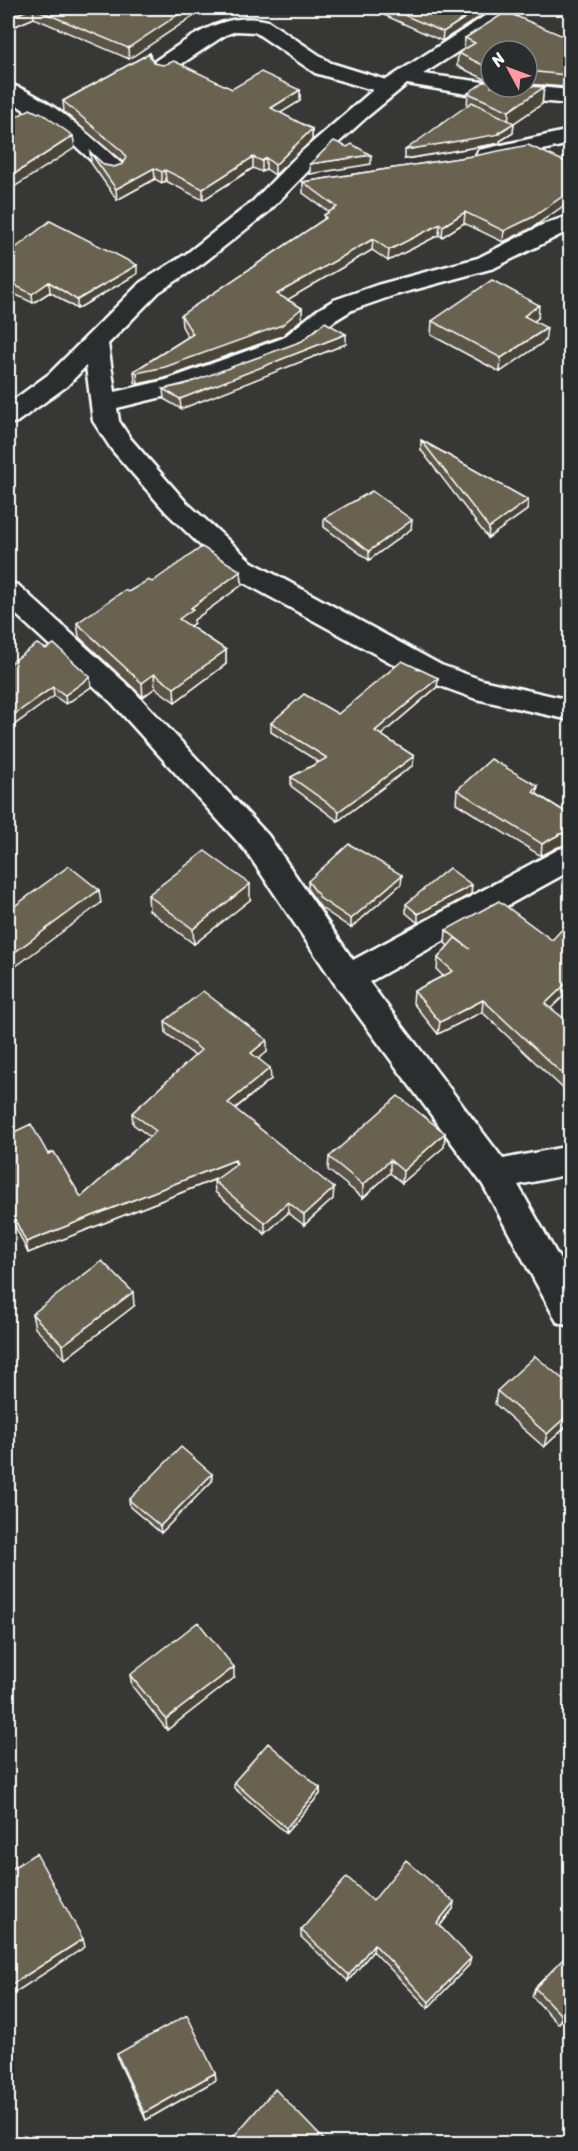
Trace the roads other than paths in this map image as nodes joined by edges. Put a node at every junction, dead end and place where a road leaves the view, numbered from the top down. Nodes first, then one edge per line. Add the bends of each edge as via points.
1 (511, 8) edge
2 (163, 66) edge
3 (396, 82) junction
4 (8, 91) edge
5 (570, 97) edge
6 (570, 137) edge
7 (466, 159) edge
8 (114, 169) edge
9 (315, 182) edge
10 (280, 187) junction
11 (570, 222) edge
12 (96, 344) junction
13 (104, 403) junction
14 (8, 416) edge
15 (8, 592) edge
16 (570, 710) edge
17 (570, 857) edge
18 (348, 978) junction
19 (570, 1160) edge
20 (495, 1175) junction
21 (570, 1311) edge

1 - 3 street
2 - 3 street via 217,30 260,26 323,68
3 - 5 street
3 - 10 street
4 - 8 street via 79,137
6 - 7 street
9 - 10 street
10 - 12 street via 204,251 150,287
11 - 13 street via 486,263 343,305 292,343 174,386
12 - 13 street
12 - 14 street via 58,380
13 - 16 street via 106,421 121,444 176,507 242,569 431,672 476,689
15 - 18 street via 122,696 257,843
17 - 18 street
18 - 20 street
19 - 20 street
20 - 21 street

